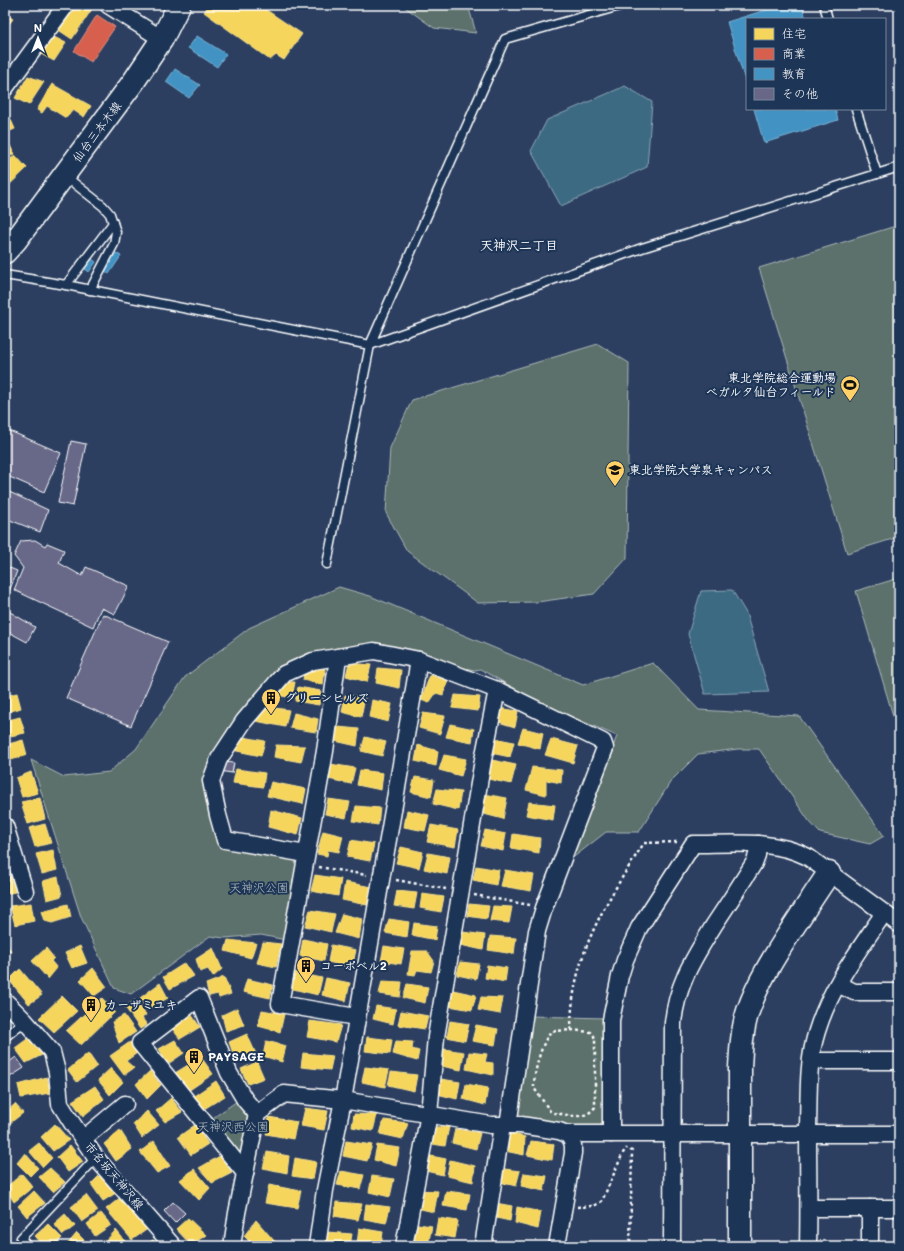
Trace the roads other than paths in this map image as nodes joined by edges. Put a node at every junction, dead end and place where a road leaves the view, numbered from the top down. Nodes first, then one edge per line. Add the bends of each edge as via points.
1 (66, 5) edge
2 (108, 5) edge
3 (179, 5) edge
4 (623, 5) edge
5 (824, 5) edge
6 (828, 18) edge
7 (162, 39) junction
8 (5, 88) edge
9 (856, 110) edge
10 (899, 167) edge
11 (877, 174) junction
12 (64, 175) junction
13 (113, 223) junction
14 (5, 252) edge
15 (5, 275) edge
16 (66, 285) junction
17 (90, 290) junction
18 (370, 345) junction
19 (326, 564) dead end
20 (338, 656) junction
21 (419, 660) junction
22 (497, 690) junction
23 (5, 826) edge
24 (758, 844) junction
25 (305, 859) junction
26 (829, 873) junction
27 (25, 892) dead end
28 (884, 912) junction
29 (899, 924) edge
30 (838, 984) junction
31 (899, 992) edge
32 (5, 1001) edge
33 (356, 1017) junction
34 (25, 1021) junction
35 (5, 1037) edge
36 (811, 1061) junction
37 (899, 1061) edge
38 (343, 1100) junction
39 (126, 1104) dead end
40 (257, 1114) junction
41 (429, 1114) junction
42 (505, 1126) junction
43 (566, 1134) junction
44 (611, 1134) junction
45 (673, 1134) junction
46 (740, 1134) junction
47 (808, 1134) junction
48 (899, 1134) edge
49 (83, 1139) junction
50 (96, 1158) junction
51 (245, 1173) junction
52 (808, 1208) junction
53 (870, 1208) junction
54 (899, 1208) edge
55 (27, 1246) edge
56 (173, 1246) edge
57 (232, 1246) edge
58 (317, 1246) edge
59 (404, 1246) edge
60 (483, 1246) edge
61 (556, 1246) edge
62 (672, 1246) edge
63 (740, 1246) edge
64 (808, 1246) edge
65 (870, 1246) edge

1 - 8 street
2 - 7 street
3 - 7 street, 仙台三本木線
4 - 18 lane via 505,39
5 - 6 lane
7 - 12 street, 仙台三本木線
9 - 11 lane
10 - 11 lane
11 - 18 lane via 642,248
12 - 13 lane via 103,206
12 - 14 street, 仙台三本木線
13 - 16 lane
13 - 17 lane via 116,232 114,244
15 - 16 lane
16 - 17 lane
17 - 18 lane
18 - 19 lane
20 - 21 street via 374,651
20 - 25 street via 325,750
20 - 25 street via 313,661 284,674 240,727 219,759 211,781 225,840
21 - 22 street
21 - 33 street
22 - 41 street via 436,1037
22 - 42 street via 603,742 605,748 544,908 535,942
23 - 27 street
24 - 26 street via 800,853
24 - 44 street via 693,844 639,928 620,976 611,1020
24 - 45 street via 754,863 692,960 678,995 673,1023
25 - 33 street via 280,1004
26 - 28 street
26 - 46 street via 767,969 748,1012 740,1053
28 - 29 street
28 - 30 street
30 - 31 street via 854,992
30 - 36 street via 821,1019
32 - 34 street, 市名坂天神沢線
33 - 38 street
34 - 35 lane
34 - 49 street, 市名坂天神沢線 via 52,1052 60,1104
36 - 37 street
36 - 47 street
38 - 40 street via 284,1094
38 - 41 street
38 - 58 street
39 - 49 street
40 - 51 street
40 - 51 street via 228,1073 200,998 140,1043
41 - 42 street
41 - 59 street
42 - 43 street via 521,1125
42 - 60 street
43 - 44 street
43 - 61 street via 573,1145 573,1153
44 - 45 street via 627,1141
45 - 46 street
45 - 62 street
46 - 47 street
46 - 63 street
47 - 48 street
47 - 52 street
49 - 50 street, 市名坂天神沢線
50 - 55 lane via 21,1238
50 - 56 street, 市名坂天神沢線
51 - 57 street
52 - 53 street
52 - 64 street
53 - 54 street
53 - 65 street

